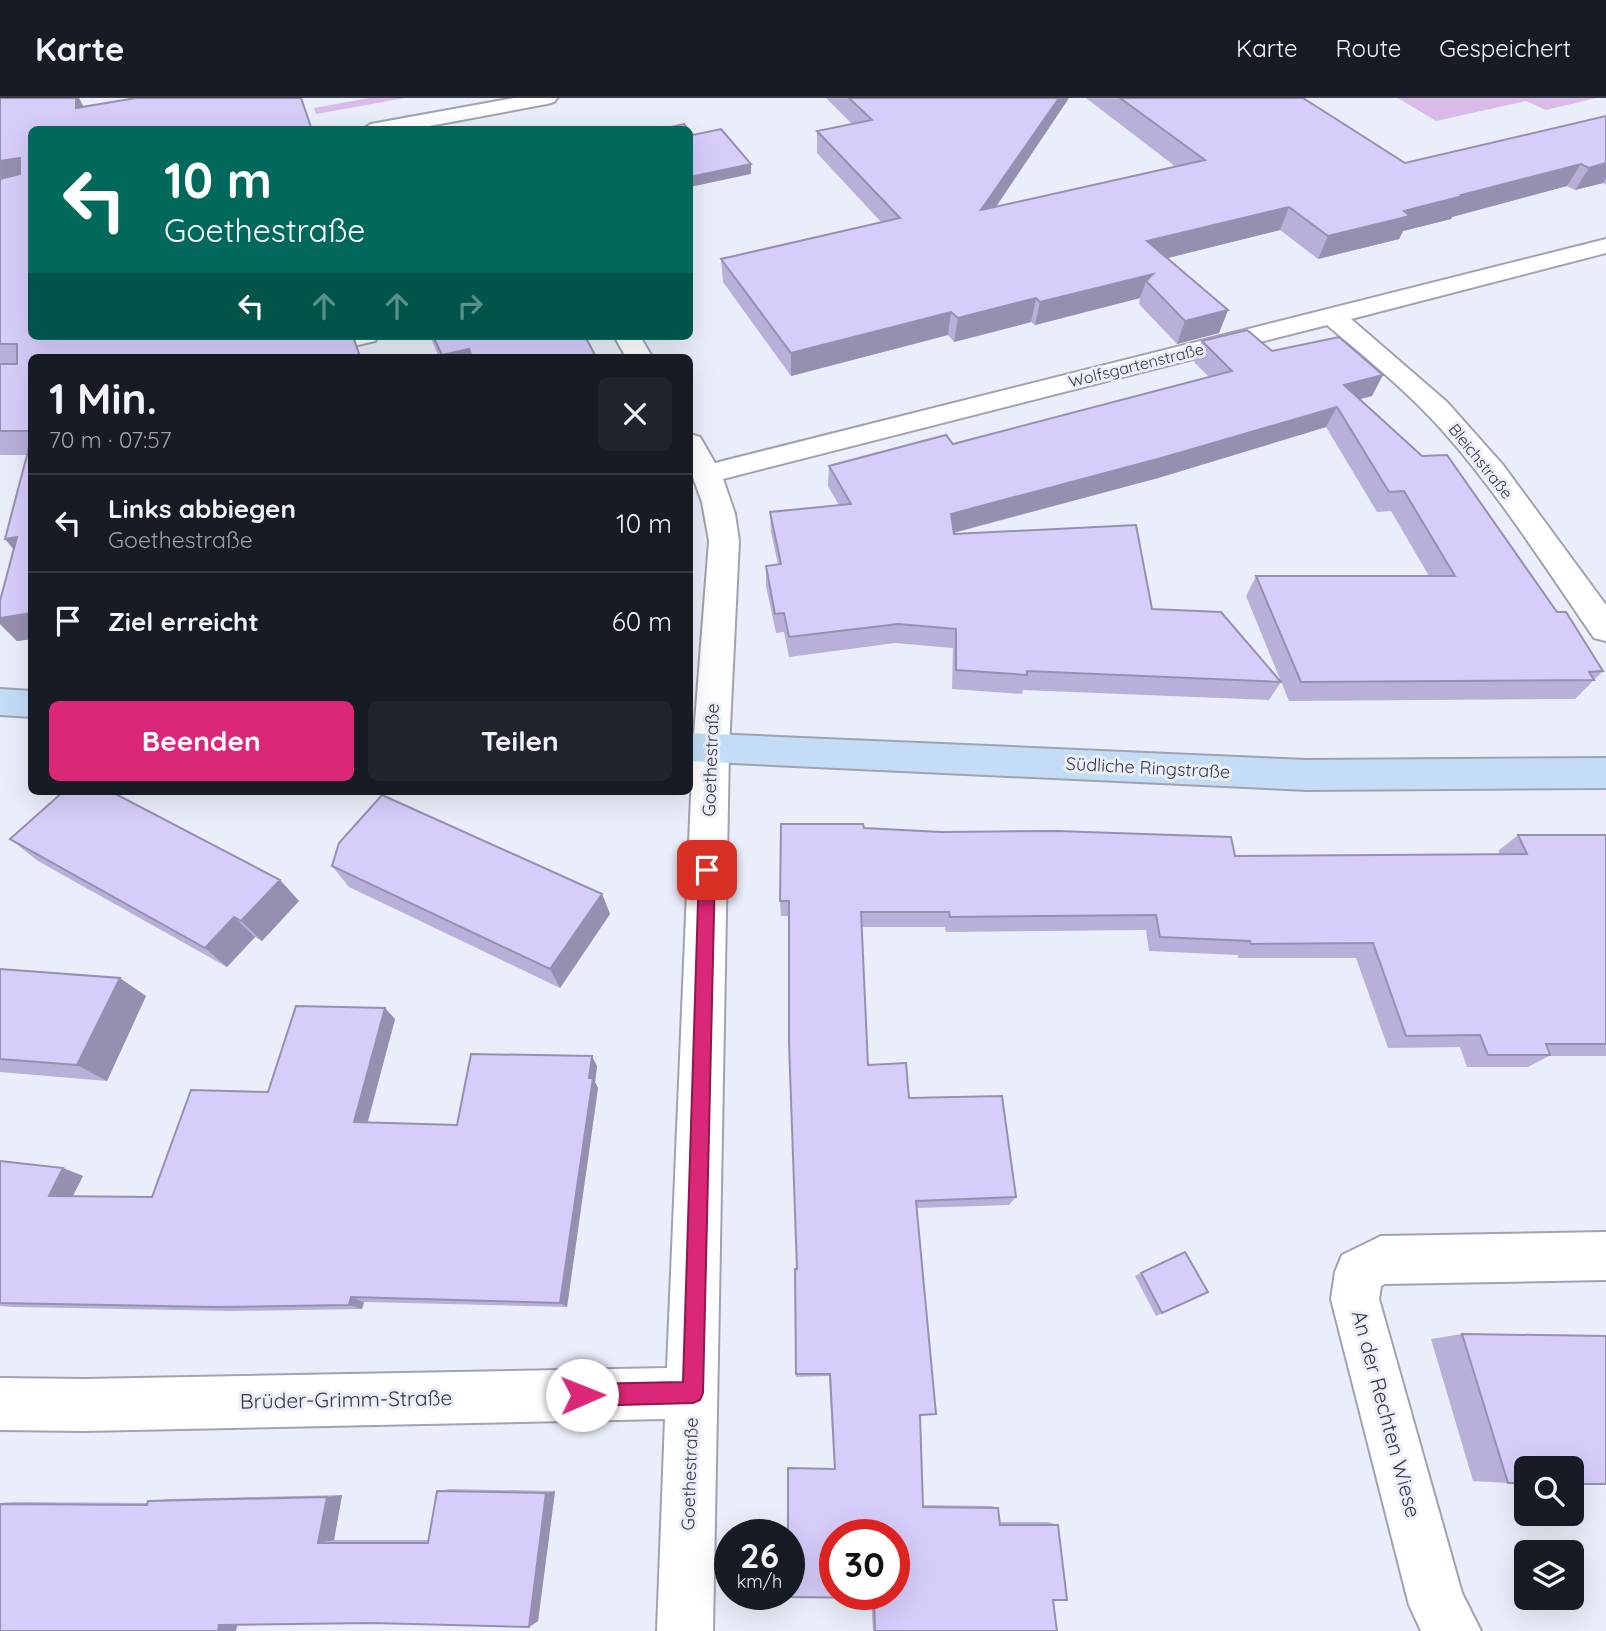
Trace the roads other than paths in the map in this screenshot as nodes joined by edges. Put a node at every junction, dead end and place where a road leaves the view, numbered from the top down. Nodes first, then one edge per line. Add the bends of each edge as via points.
1 (547, 98) edge
2 (488, 103) edge
3 (387, 126) edge
4 (502, 126) edge
5 (1606, 246) edge
6 (1331, 315) junction
7 (348, 340) edge
8 (285, 354) edge
9 (693, 448) edge
10 (707, 474) junction
11 (1606, 629) edge
12 (0, 702) edge
13 (28, 704) edge
14 (700, 747) edge
15 (1606, 773) edge
16 (1606, 1256) edge
17 (693, 1393) junction
18 (0, 1404) edge
19 (685, 1631) edge
20 (1453, 1631) edge

1 - 2 street
2 - 3 street
2 - 4 street
5 - 6 street, Wolfsgartenstraße
6 - 10 street, Wolfsgartenstraße
6 - 11 street, Bleichstraße via 1418,389 1482,458
7 - 8 street
9 - 10 street, Goethestraße
10 - 14 street, Goethestraße via 721,510 724,541
12 - 13 main road
14 - 15 main road, Südliche Ringstraße via 1307,775
14 - 17 street, Goethestraße
16 - 20 street, An der Rechten Wiese via 1381,1260 1359,1272 1355,1299 1437,1605
17 - 18 street, Brüder-Grimm-Straße
17 - 19 street, Goethestraße

